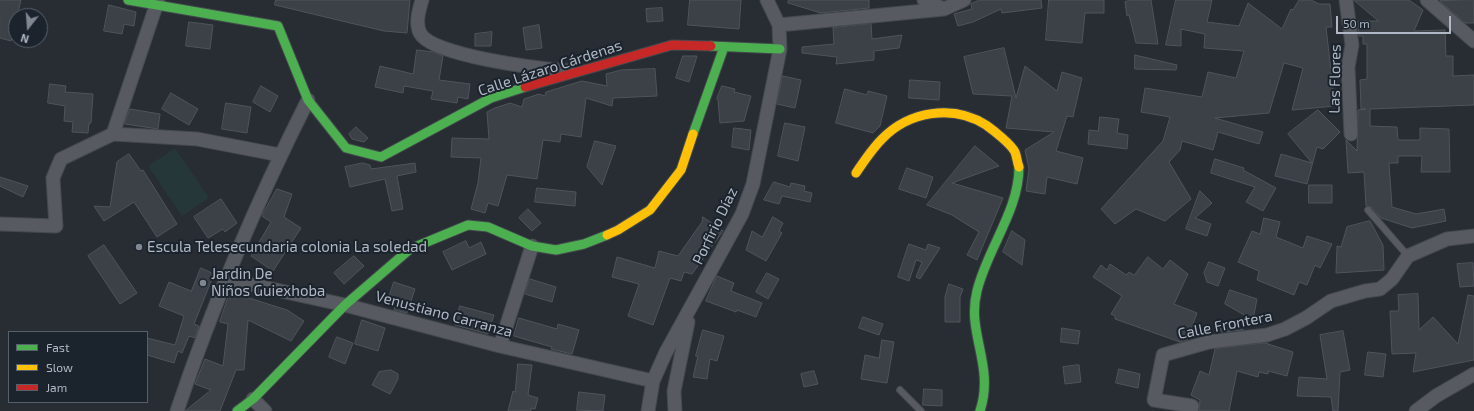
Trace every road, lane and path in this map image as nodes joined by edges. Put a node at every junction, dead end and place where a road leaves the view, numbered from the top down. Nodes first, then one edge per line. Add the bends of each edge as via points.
1 (128, 0) edge
2 (422, 0) edge
3 (767, 0) edge
4 (924, 0) edge
5 (964, 0) edge
6 (1346, 0) edge
7 (1427, 0) edge
8 (157, 3) edge
9 (944, 9) junction
10 (779, 25) junction
11 (1474, 42) edge
12 (724, 47) junction
13 (780, 49) junction
14 (575, 72) junction
15 (308, 100) junction
16 (113, 134) junction
17 (1351, 134) dead end
18 (280, 155) junction
19 (856, 173) dead end
20 (1368, 210) dead end
21 (0, 224) edge
22 (1474, 236) edge
23 (532, 246) junction
24 (1408, 256) junction
25 (226, 279) junction
26 (692, 304) junction
27 (345, 305) junction
28 (500, 346) junction
29 (1474, 374) edge
30 (653, 381) junction
31 (900, 390) dead end
32 (253, 399) junction
33 (177, 411) edge
34 (237, 411) edge
35 (265, 411) edge
36 (648, 411) edge
37 (675, 411) edge
38 (921, 411) edge
39 (980, 411) edge
40 (1191, 411) edge
41 (1416, 411) edge

1 - 8 street, Calle Lázaro Cárdenas
2 - 14 street via 418,11 418,28 420,34 431,44 462,55
3 - 10 street
4 - 9 street
5 - 9 street
6 - 17 street, Las Flores via 1352,45 1348,68
7 - 11 street
8 - 15 street, Calle Lázaro Cárdenas via 278,26
8 - 16 street
9 - 10 street
10 - 13 street, Porfirio Díaz
12 - 13 street, Calle Lázaro Cárdenas
12 - 14 street, Calle Lázaro Cárdenas via 672,45
12 - 23 street via 681,170 650,210 618,230 584,244 556,250
13 - 26 street, Porfirio Díaz via 753,184 742,214
14 - 15 street, Calle Lázaro Cárdenas via 491,98 381,157 346,148
15 - 18 street
16 - 18 street via 196,139
16 - 21 street via 61,159 53,178 56,226
18 - 25 street
19 - 39 street via 872,150 891,130 914,118 944,111 968,115 992,127 1016,153 1016,192 979,277 974,307 986,376 985,397
20 - 24 lane
22 - 24 street via 1447,239
23 - 27 street via 488,227 468,225 410,249
23 - 28 street
24 - 40 street, Calle Frontera via 1392,279 1380,289 1331,301 1285,329 1267,335 1209,342 1163,355 1154,400 1192,406
25 - 27 street, Venustiano Carranza
25 - 33 street via 199,345
26 - 30 street, Porfirio Díaz
26 - 37 street via 674,391
27 - 28 street, Venustiano Carranza
27 - 32 street
28 - 30 street, Venustiano Carranza
29 - 41 street
30 - 36 street, Porfirio Díaz
31 - 38 lane
32 - 34 street
32 - 35 street

